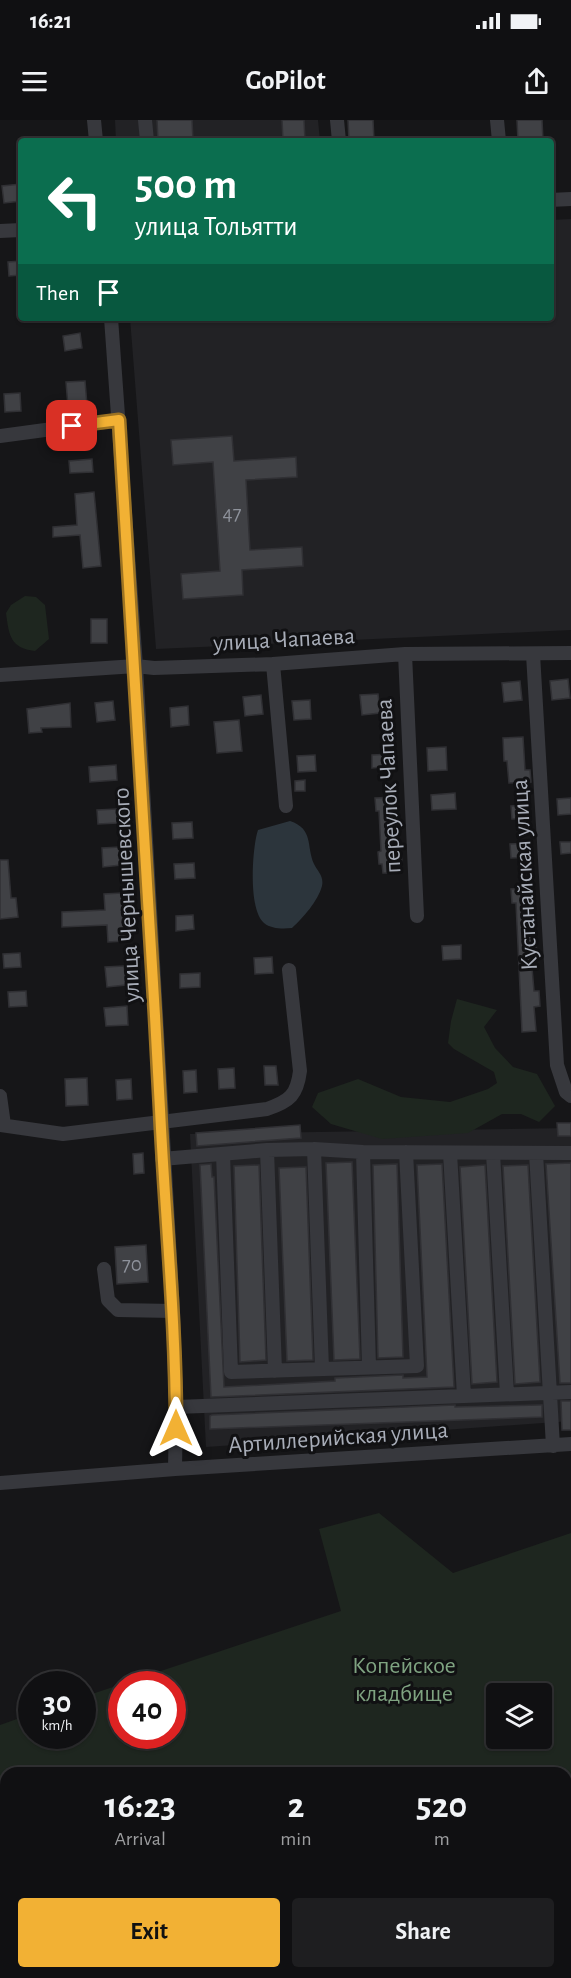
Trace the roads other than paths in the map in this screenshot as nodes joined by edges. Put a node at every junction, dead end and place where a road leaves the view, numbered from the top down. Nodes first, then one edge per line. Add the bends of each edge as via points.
1 (94, 120) edge
2 (145, 120) edge
3 (337, 120) edge
4 (497, 120) edge
5 (96, 138) edge
6 (147, 138) edge
7 (339, 138) edge
8 (499, 138) edge
9 (571, 199) edge
10 (554, 200) edge
11 (18, 230) edge
12 (0, 231) edge
13 (111, 321) edge
14 (119, 420) junction
15 (0, 435) edge
16 (571, 653) edge
17 (405, 654) junction
18 (533, 654) junction
19 (273, 664) junction
20 (136, 666) junction
21 (0, 675) edge
22 (286, 806) dead end
23 (417, 916) dead end
24 (289, 970) dead end
25 (568, 1094) edge
26 (0, 1096) edge
27 (160, 1121) junction
28 (2, 1125) edge
29 (314, 1149) junction
30 (267, 1150) junction
31 (363, 1152) junction
32 (406, 1152) junction
33 (450, 1153) junction
34 (493, 1153) junction
35 (536, 1153) junction
36 (571, 1153) edge
37 (223, 1154) junction
38 (162, 1159) junction
39 (104, 1269) dead end
40 (173, 1311) junction
41 (369, 1367) junction
42 (322, 1369) junction
43 (275, 1371) junction
44 (550, 1392) junction
45 (571, 1392) edge
46 (507, 1394) junction
47 (464, 1396) junction
48 (176, 1407) junction
49 (571, 1444) edge
50 (553, 1446) junction
51 (175, 1469) junction
52 (0, 1483) edge

1 - 5 street
2 - 6 street
3 - 7 street
4 - 8 street
9 - 10 street
11 - 12 street
13 - 14 street, улица Чернышевского
14 - 15 street
14 - 20 street, улица Чернышевского
16 - 18 street, улица Чапаева
17 - 18 street, улица Чапаева
17 - 19 street, улица Чапаева
17 - 23 street, переулок Чапаева
18 - 25 street, Кустанайская улица via 558,1065
19 - 20 street, улица Чапаева
19 - 22 street
20 - 21 street, улица Чапаева
20 - 27 street, улица Чернышевского
24 - 27 street via 300,1071 298,1086 290,1098 267,1109
26 - 28 street
27 - 28 street via 63,1134
27 - 38 street, улица Чернышевского
29 - 30 street
29 - 31 street
29 - 42 street
30 - 37 street
30 - 43 street
31 - 32 street
31 - 41 street
32 - 33 street
32 - 41 street via 417,1366
33 - 34 street
33 - 47 street
34 - 35 street
34 - 46 street
35 - 36 street
35 - 44 street
37 - 38 street
37 - 43 street via 231,1372
38 - 40 street, улица Чернышевского
39 - 40 street via 108,1300 118,1310
40 - 48 street, улица Чернышевского
41 - 42 street
42 - 43 street
44 - 45 street
44 - 46 street
44 - 50 street
46 - 47 street
47 - 48 street
48 - 51 street, улица Чернышевского
49 - 50 street, Артиллерийская улица
50 - 51 street, Артиллерийская улица
51 - 52 street, Артиллерийская улица

